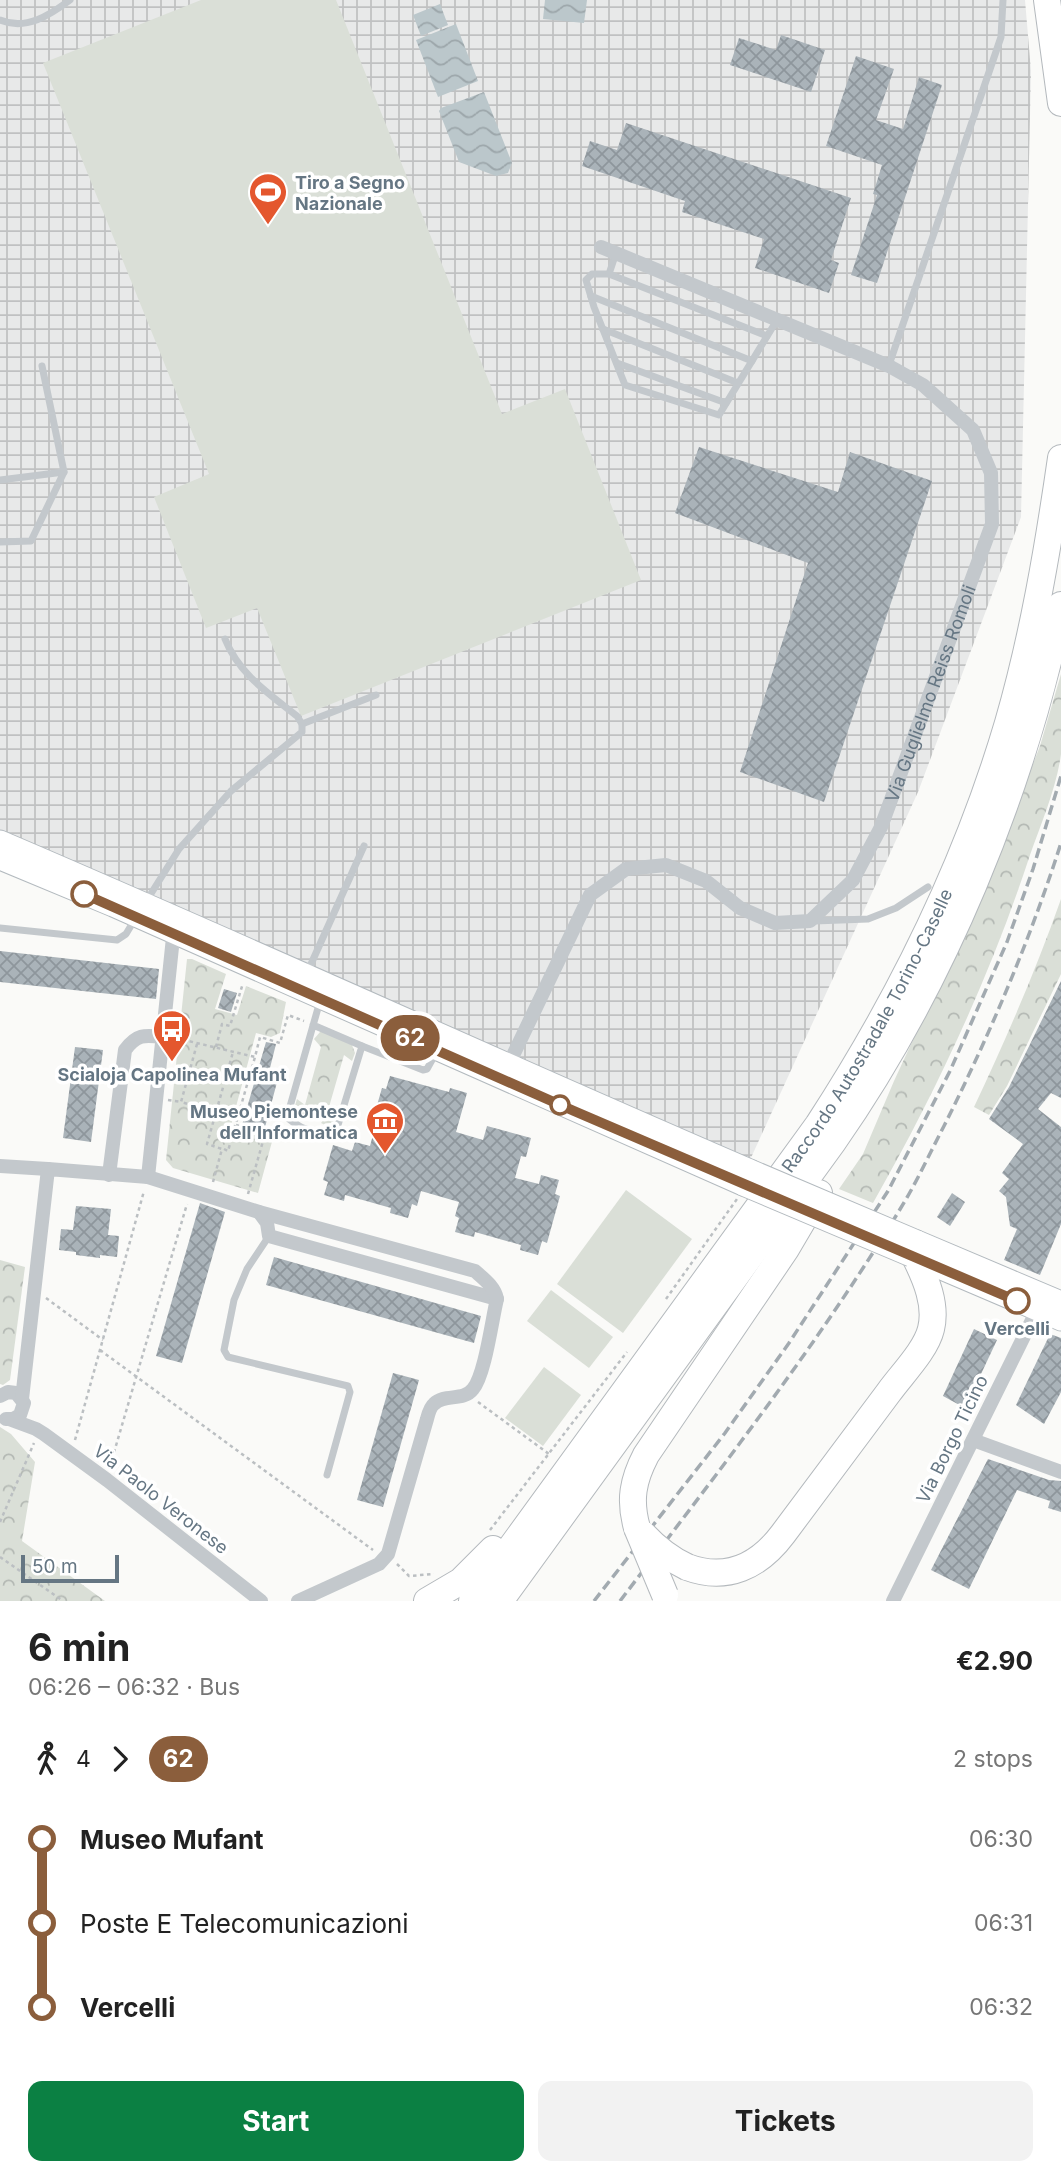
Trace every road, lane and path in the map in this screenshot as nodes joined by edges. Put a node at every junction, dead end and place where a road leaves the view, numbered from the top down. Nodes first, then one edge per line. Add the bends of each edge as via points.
1 (70, 0) edge
2 (1003, 0) edge
3 (1047, 0) edge
4 (0, 20) edge
5 (1061, 103) edge
6 (601, 247) dead end
7 (616, 253) junction
8 (609, 274) junction
9 (591, 296) junction
10 (777, 320) junction
11 (603, 329) junction
12 (767, 337) junction
13 (752, 361) junction
14 (617, 363) junction
15 (42, 366) dead end
16 (889, 366) junction
17 (738, 383) junction
18 (726, 403) junction
19 (1061, 458) edge
20 (64, 472) junction
21 (0, 480) edge
22 (0, 542) edge
23 (1061, 606) edge
24 (225, 639) dead end
25 (376, 695) dead end
26 (302, 724) junction
27 (0, 841) edge
28 (364, 846) dead end
29 (0, 859) edge
30 (928, 887) dead end
31 (141, 910) junction
32 (810, 921) junction
33 (175, 925) junction
34 (0, 928) edge
35 (244, 978) dead end
36 (298, 990) junction
37 (323, 991) junction
38 (288, 1015) junction
39 (313, 1025) junction
40 (163, 1037) junction
41 (197, 1042) junction
42 (896, 1042) junction
43 (440, 1043) junction
44 (362, 1046) junction
45 (216, 1047) junction
46 (233, 1052) junction
47 (255, 1057) junction
48 (505, 1072) junction
49 (216, 1112) junction
50 (238, 1119) junction
51 (289, 1119) junction
52 (236, 1125) junction
53 (265, 1134) junction
54 (222, 1149) junction
55 (0, 1166) edge
56 (48, 1169) junction
57 (109, 1175) junction
58 (148, 1177) junction
59 (746, 1180) junction
60 (191, 1191) junction
61 (209, 1196) junction
62 (244, 1207) junction
63 (259, 1212) junction
64 (269, 1236) junction
65 (914, 1251) junction
66 (34, 1289) junction
67 (497, 1299) junction
68 (664, 1301) dead end
69 (1047, 1302) edge
70 (1061, 1320) edge
71 (103, 1340) junction
72 (633, 1345) dead end
73 (100, 1350) junction
74 (638, 1371) junction
75 (136, 1376) junction
76 (468, 1393) junction
77 (10, 1397) edge
78 (4, 1417) edge
79 (35, 1436) junction
80 (972, 1440) junction
81 (71, 1454) junction
82 (549, 1454) junction
83 (1061, 1472) edge
84 (327, 1475) dead end
85 (107, 1480) junction
86 (0, 1522) edge
87 (637, 1528) junction
88 (483, 1539) dead end
89 (386, 1556) junction
90 (0, 1557) edge
91 (437, 1574) dead end
92 (666, 1598) edge
93 (63, 1601) edge
94 (261, 1601) edge
95 (298, 1601) edge
96 (427, 1601) edge
97 (471, 1601) edge
98 (500, 1601) edge
99 (893, 1601) edge

1 - 4 lane via 40,20
2 - 16 lane via 1001,37
3 - 5 highway
6 - 7 street, Via Guglielmo Reiss Romoli
7 - 8 lane
7 - 10 street, Via Guglielmo Reiss Romoli
8 - 9 lane via 592,274 586,280
8 - 12 lane
9 - 11 lane
9 - 13 lane
10 - 12 lane
10 - 16 street, Via Guglielmo Reiss Romoli
11 - 14 lane
11 - 17 lane
12 - 13 lane
13 - 17 lane
14 - 18 lane
14 - 18 lane via 625,385 719,415
15 - 20 lane
16 - 32 street, Via Guglielmo Reiss Romoli via 923,385 973,430 991,473 992,524 881,827 853,880
17 - 18 lane
19 - 74 highway, Raccordo Autostradale Torino-Caselle via 1032,629 1011,712 944,894 839,1093
20 - 21 lane
20 - 22 lane via 31,541
23 - 42 highway, Raccordo Autostradale Torino-Caselle via 1030,732 1005,804 941,955
24 - 26 lane via 248,677
25 - 26 lane
26 - 31 lane via 302,732 230,791 187,839
27 - 31 main road
28 - 36 lane
29 - 31 main road
30 - 32 lane via 868,919
31 - 33 main road
31 - 34 lane via 117,940
32 - 48 street via 775,923 740,908 706,881 666,865 626,869 590,895
33 - 36 main road
33 - 40 street
35 - 45 path via 230,1026 222,1024
36 - 37 main road
36 - 38 path
37 - 39 lane
37 - 43 main road
38 - 39 path
38 - 47 path via 279,1043 260,1037
39 - 44 lane
39 - 51 lane
40 - 41 path
40 - 57 street via 144,1035 125,1051
40 - 58 street
41 - 45 path
41 - 49 path via 181,1102
42 - 87 highway via 863,1121 786,1249 646,1455 632,1498
42 - 98 highway, Raccordo Autostradale Torino-Caselle via 825,1153
43 - 44 lane via 423,1070
43 - 48 main road
44 - 51 lane via 338,1125 331,1132 319,1133
45 - 46 path
46 - 47 path
46 - 49 path
47 - 50 path
48 - 59 main road
49 - 50 path
49 - 54 path via 207,1144
50 - 52 path
51 - 53 path
52 - 53 path
52 - 54 path via 228,1151
53 - 62 path
54 - 61 path
55 - 56 street
56 - 57 street
56 - 66 street
57 - 58 street
58 - 60 street
58 - 71 path
59 - 65 main road, bridge
59 - 68 path
60 - 61 street
60 - 75 path
61 - 62 street
62 - 63 street
63 - 64 street
63 - 67 street via 475,1271
64 - 67 street
64 - 84 lane via 234,1300 224,1350 228,1357 348,1386
65 - 69 main road
65 - 87 highway, bridge via 932,1303 926,1342 766,1555 729,1572 699,1572 677,1563
66 - 71 path
66 - 77 street via 26,1371
67 - 76 street via 480,1377
69 - 70 main road
69 - 80 street, Via Borgo Ticino
71 - 73 path
72 - 82 path
73 - 75 path
73 - 81 path
74 - 96 highway via 490,1554 461,1581
74 - 97 highway, Raccordo Autostradale Torino-Caselle
75 - 85 path
75 - 89 path
76 - 82 path
76 - 89 street via 433,1405
77 - 78 street via 20,1415
77 - 79 street, Via Paolo Veronese
78 - 79 street, Via Paolo Veronese
79 - 81 street, Via Paolo Veronese
79 - 86 path
80 - 83 street
80 - 99 street, Via Borgo Ticino
81 - 85 street, Via Paolo Veronese
82 - 88 path
85 - 94 street, Via Paolo Veronese
87 - 92 highway, bridge
89 - 91 path via 409,1576
89 - 95 street via 379,1564
90 - 93 path

